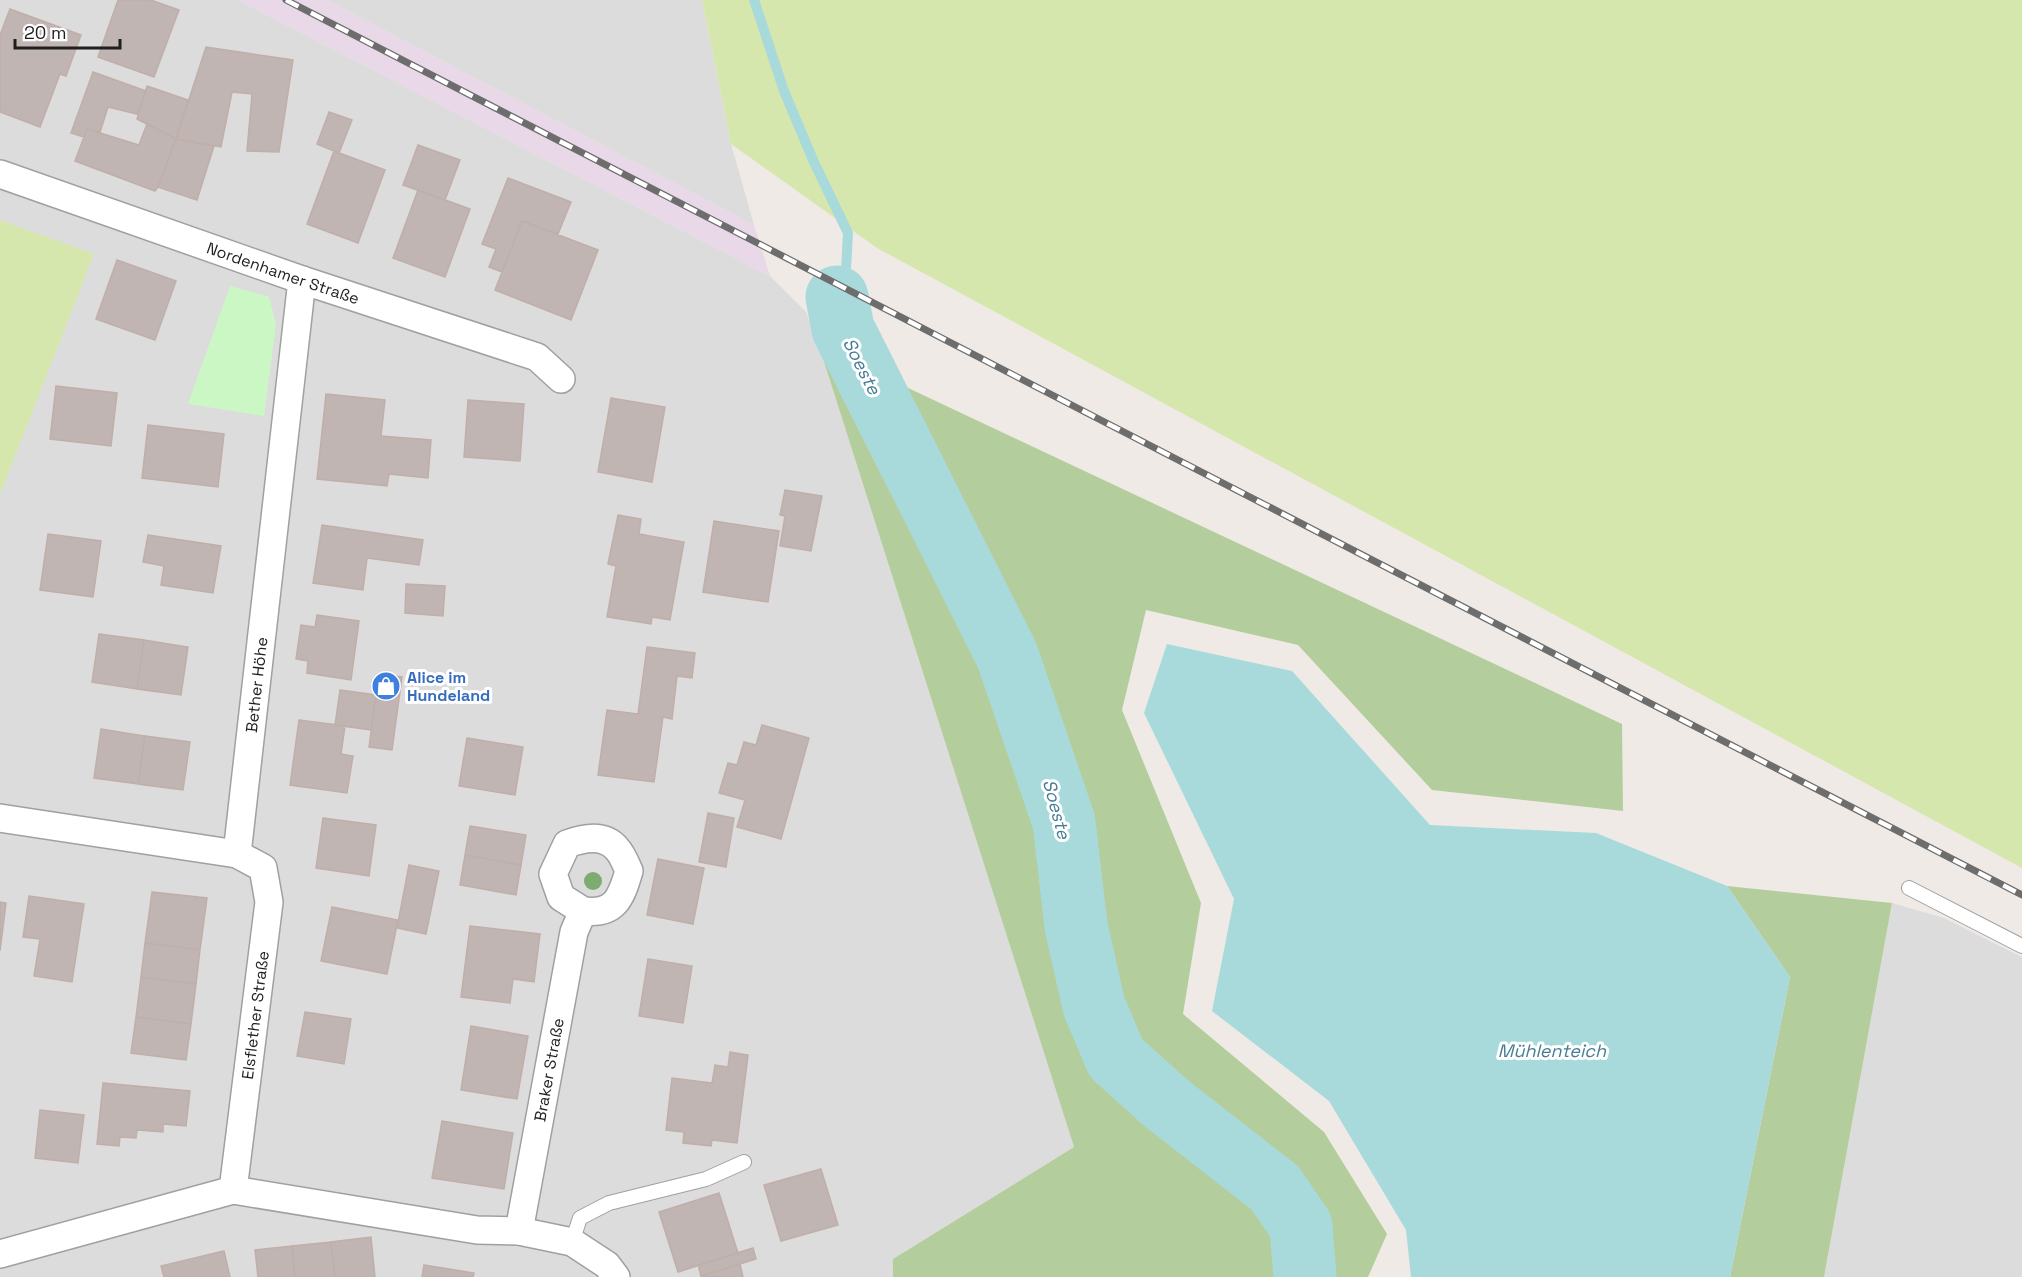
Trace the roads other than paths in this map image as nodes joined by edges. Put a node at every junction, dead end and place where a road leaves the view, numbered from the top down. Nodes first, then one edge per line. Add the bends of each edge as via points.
1 (0, 174) edge
2 (302, 280) junction
3 (561, 379) dead end
4 (0, 818) edge
5 (237, 854) junction
6 (1909, 888) dead end
7 (583, 911) dead end
8 (2022, 946) edge
9 (744, 1162) dead end
10 (233, 1190) junction
11 (519, 1231) junction
12 (572, 1242) junction
13 (0, 1254) edge
14 (616, 1277) edge

1 - 2 street, Nordenhamer Straße
2 - 3 street, Nordenhamer Straße via 537,357
2 - 5 street, Bether Höhe
4 - 5 street
5 - 10 street, Elsflether Straße via 263,868 269,902
6 - 8 lane
7 - 11 street, Braker Straße via 574,932
9 - 12 lane via 706,1179 609,1203 580,1218
10 - 11 street via 477,1230
10 - 13 street
11 - 12 street
12 - 14 street via 607,1265

